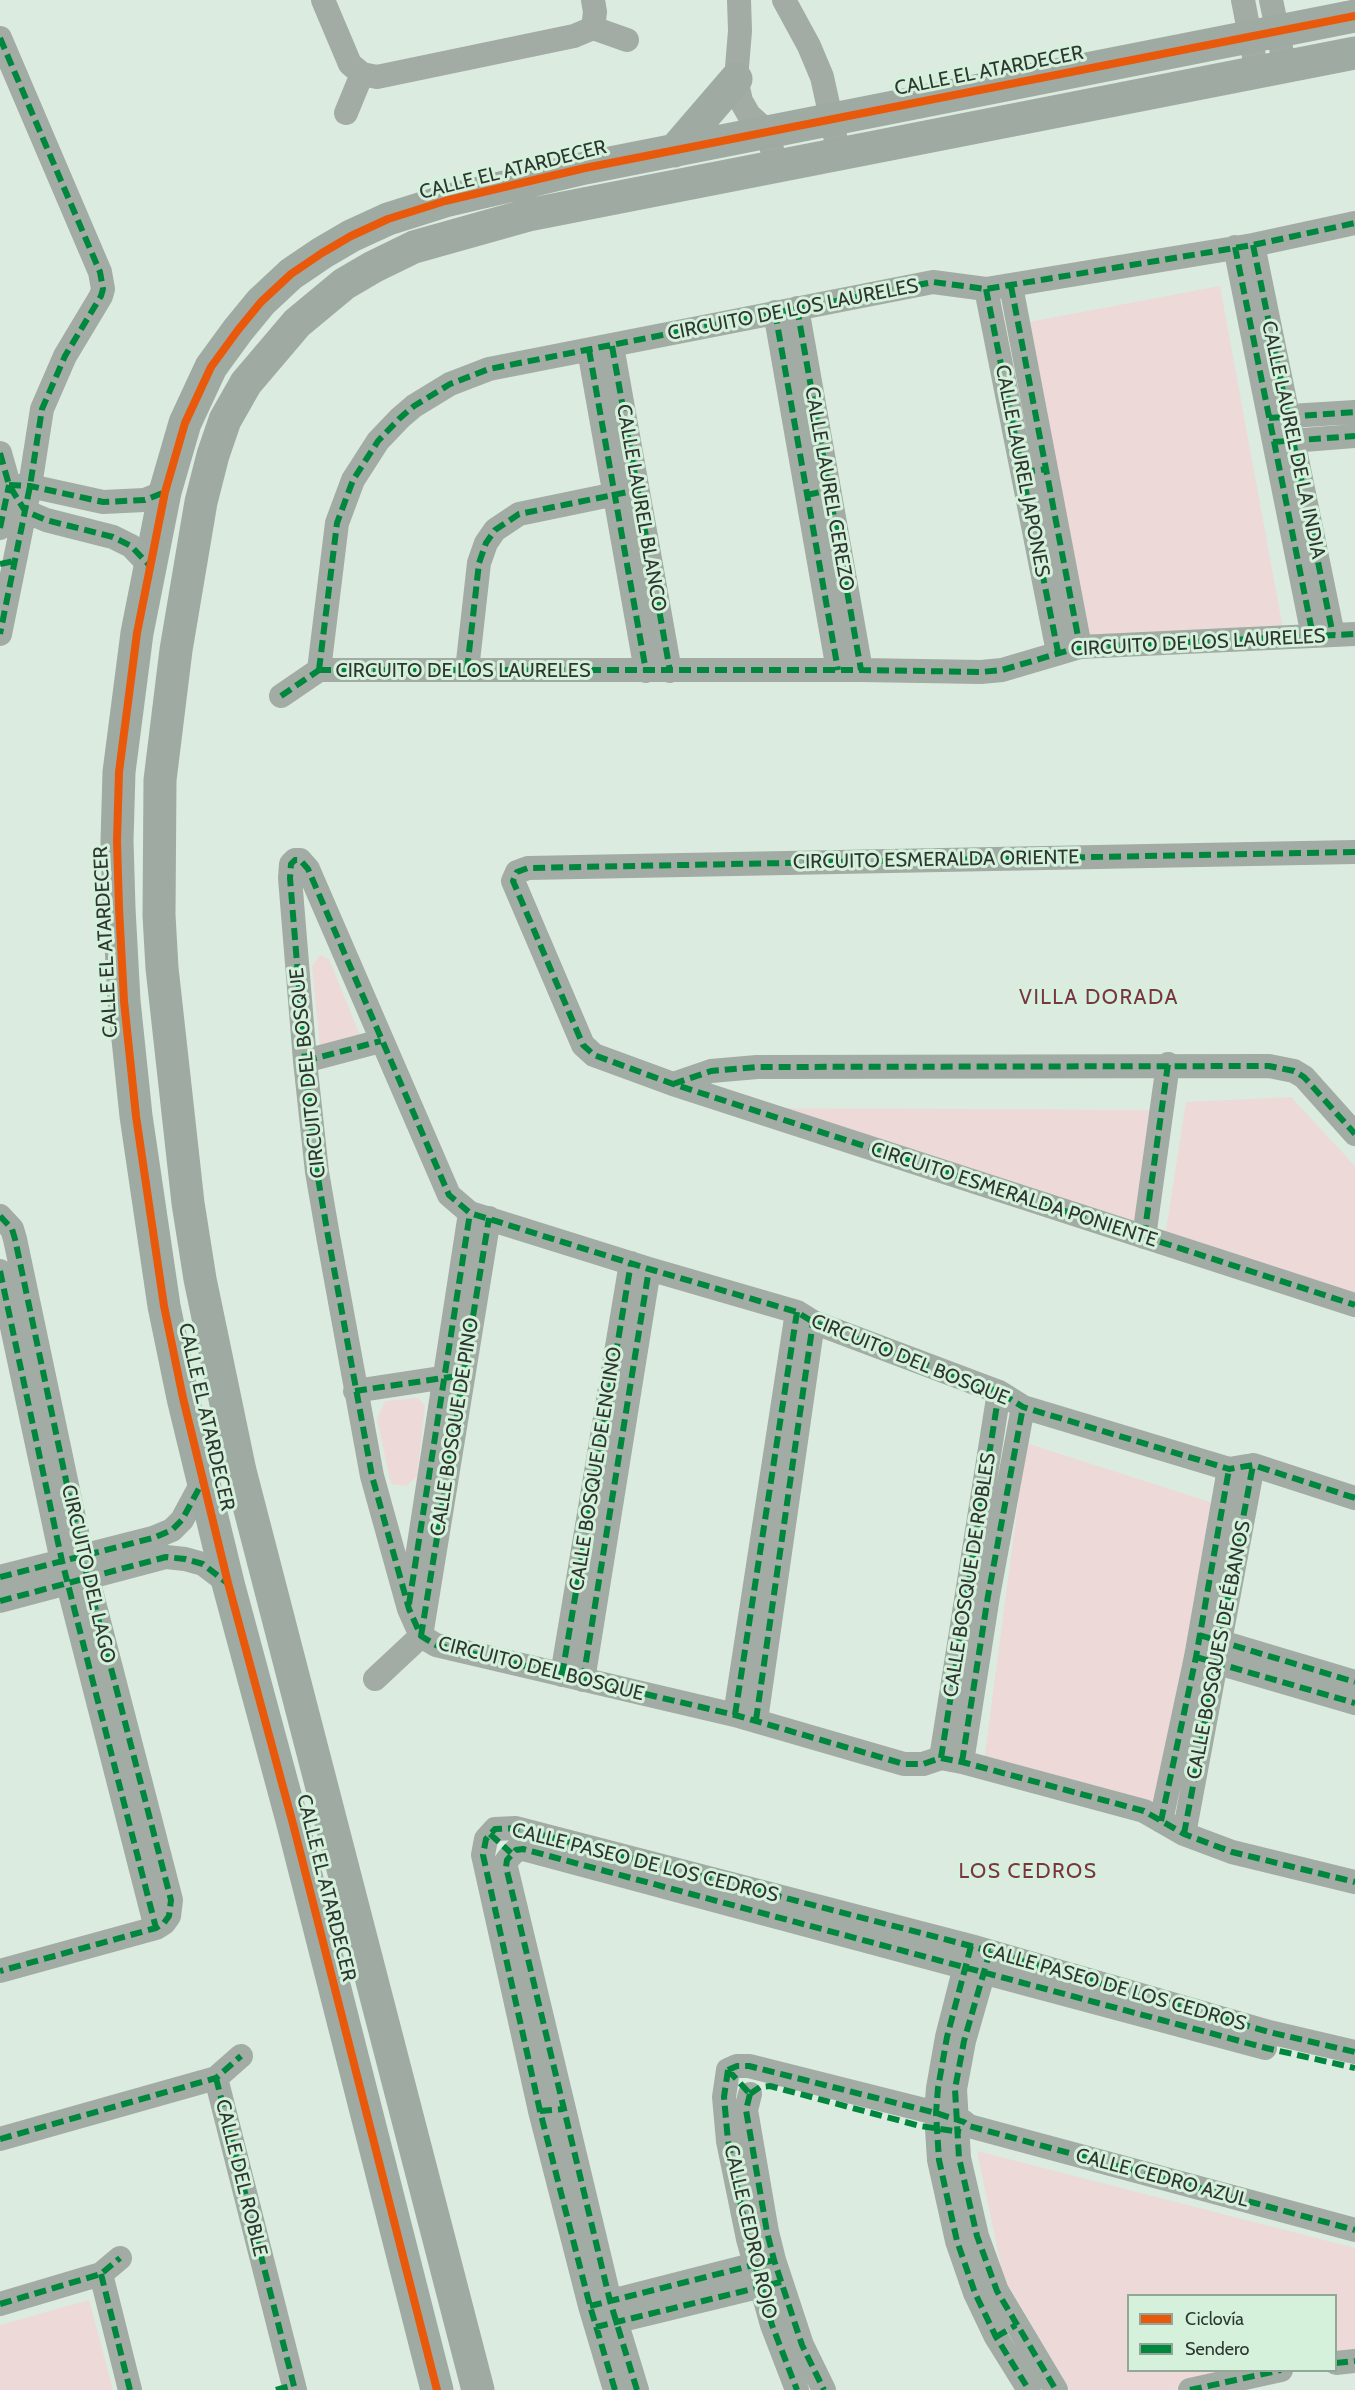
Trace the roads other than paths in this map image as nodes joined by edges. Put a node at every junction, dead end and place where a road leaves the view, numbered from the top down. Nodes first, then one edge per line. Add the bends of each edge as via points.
1 (323, 0) edge
2 (593, 0) edge
3 (739, 0) edge
4 (784, 0) edge
5 (1243, 0) edge
6 (1355, 15) edge
7 (1267, 22) edge
8 (593, 28) junction
9 (0, 38) edge
10 (627, 40) dead end
11 (1355, 53) edge
12 (1271, 69) junction
13 (362, 74) junction
14 (736, 79) junction
15 (346, 113) dead end
16 (832, 119) junction
17 (768, 132) junction
18 (674, 151) junction
19 (839, 154) junction
20 (776, 166) junction
21 (1355, 223) edge
22 (1244, 246) junction
23 (1011, 286) junction
24 (986, 289) junction
25 (786, 310) junction
26 (601, 348) junction
27 (1355, 412) edge
28 (1278, 417) junction
29 (1355, 436) edge
30 (1282, 442) junction
31 (0, 453) edge
32 (1034, 470) junction
33 (19, 486) junction
34 (165, 492) junction
35 (626, 492) junction
36 (818, 492) junction
37 (201, 502) junction
38 (25, 511) junction
39 (0, 528) edge
40 (7, 562) edge
41 (150, 566) junction
42 (0, 634) edge
43 (1334, 635) edge
44 (1069, 650) junction
45 (319, 670) junction
46 (466, 670) junction
47 (838, 670) junction
48 (861, 670) junction
49 (646, 671) junction
50 (670, 671) junction
51 (280, 696) dead end
52 (1355, 852) edge
53 (381, 1041) junction
54 (588, 1051) joint
55 (305, 1061) junction
56 (1168, 1064) junction
57 (673, 1084) junction
58 (177, 1113) junction
59 (136, 1116) junction
60 (1355, 1134) edge
61 (0, 1216) edge
62 (479, 1216) junction
63 (1144, 1237) junction
64 (640, 1266) junction
65 (0, 1271) edge
66 (1355, 1305) edge
67 (805, 1317) junction
68 (454, 1377) junction
69 (355, 1390) junction
70 (999, 1392) junction
71 (1023, 1407) junction
72 (1253, 1465) junction
73 (1228, 1469) junction
74 (240, 1471) junction
75 (203, 1481) junction
76 (1355, 1498) edge
77 (75, 1570) junction
78 (0, 1577) edge
79 (228, 1583) junction
80 (978, 1593) junction
81 (0, 1601) edge
82 (409, 1609) junction
83 (421, 1636) junction
84 (1208, 1649) junction
85 (572, 1677) junction
86 (375, 1679) dead end
87 (1355, 1682) edge
88 (1355, 1703) edge
89 (745, 1717) junction
90 (951, 1760) junction
91 (329, 1814) junction
92 (1161, 1821) junction
93 (293, 1824) junction
94 (490, 1834) junction
95 (1184, 1834) junction
96 (511, 1853) junction
97 (1355, 1882) edge
98 (741, 1897) junction
99 (977, 1959) junction
100 (0, 1971) edge
101 (1268, 2040) junction
102 (1355, 2052) edge
103 (241, 2056) dead end
104 (1355, 2068) edge
105 (728, 2070) junction
106 (216, 2078) junction
107 (750, 2094) junction
108 (552, 2110) junction
109 (951, 2124) junction
110 (0, 2139) edge
111 (1355, 2230) edge
112 (120, 2258) dead end
113 (767, 2273) junction
114 (102, 2274) junction
115 (0, 2304) edge
116 (603, 2314) junction
117 (1006, 2331) junction
118 (1355, 2361) edge
119 (1337, 2363) edge
120 (1272, 2372) edge
121 (288, 2388) edge
122 (130, 2390) edge
123 (437, 2390) edge
124 (478, 2390) edge
125 (615, 2390) edge
126 (637, 2390) edge
127 (797, 2390) edge
128 (824, 2390) edge
129 (1029, 2390) edge
130 (1056, 2390) edge
131 (1190, 2390) edge

1 - 13 street via 350,64
2 - 8 street
3 - 14 street
4 - 16 street via 822,77
5 - 7 street
6 - 7 street, CALLE EL ATARDECER
7 - 12 street
7 - 16 street, CALLE EL ATARDECER
8 - 10 street
8 - 13 street via 574,36 377,77
9 - 33 street via 103,282 101,297 65,356 42,409
11 - 12 street, CALLE EL ATARDECER
12 - 19 street, CALLE EL ATARDECER
13 - 15 street
14 - 17 street via 749,115
14 - 18 street
16 - 17 street, CALLE EL ATARDECER
16 - 19 street
17 - 18 street, CALLE EL ATARDECER
17 - 20 street
18 - 34 street, CALLE EL ATARDECER via 444,201 388,219 322,253 291,274 261,302 211,367 185,423
19 - 20 street, CALLE EL ATARDECER
20 - 37 street, CALLE EL ATARDECER via 528,215 414,247 373,267 344,284 297,323 246,383 225,420
21 - 22 street, CIRCUITO DE LOS LAURELES
22 - 23 street, CIRCUITO DE LOS LAURELES
22 - 28 street, CALLE LAUREL DE LA INDIA
23 - 24 street, CIRCUITO DE LOS LAURELES
23 - 32 street, CALLE LAUREL JAPONES
24 - 25 street, CIRCUITO DE LOS LAURELES via 933,282
24 - 32 street, CALLE LAUREL JAPONES
25 - 26 street, CIRCUITO DE LOS LAURELES
25 - 36 street, CALLE LAUREL CEREZO
26 - 35 street, CALLE LAUREL BLANCO
26 - 45 street, CIRCUITO DE LOS LAURELES via 489,369 450,384 414,406 378,441 353,480 336,524
27 - 28 street
28 - 30 street, CALLE LAUREL DE LA INDIA
29 - 30 street
30 - 43 street, CALLE LAUREL DE LA INDIA
31 - 33 street
32 - 44 street, CALLE LAUREL JAPONES
33 - 34 street via 103,502 145,500
33 - 38 street
33 - 39 street
34 - 37 street
34 - 41 street, CALLE EL ATARDECER
35 - 46 street via 519,514 495,530 479,563
35 - 49 street, CALLE LAUREL BLANCO
35 - 50 street, CALLE LAUREL BLANCO
36 - 47 street, CALLE LAUREL CEREZO
36 - 48 street, CALLE LAUREL CEREZO
37 - 58 street, CALLE EL ATARDECER via 176,650 160,780 159,915
38 - 40 street
38 - 41 street via 113,537 131,546
40 - 42 street
41 - 59 street, CALLE EL ATARDECER via 125,714 117,841 124,1001
43 - 44 street, CIRCUITO DE LOS LAURELES
44 - 48 street, CIRCUITO DE LOS LAURELES via 1002,670
45 - 46 street, CIRCUITO DE LOS LAURELES
45 - 51 street
46 - 49 street, CIRCUITO DE LOS LAURELES
47 - 48 street, CIRCUITO DE LOS LAURELES
47 - 50 street, CIRCUITO DE LOS LAURELES
49 - 50 street, CIRCUITO DE LOS LAURELES
52 - 54 street, CIRCUITO ESMERALDA ORIENTE via 522,869 513,880
53 - 55 street
53 - 55 street, CIRCUITO DEL BOSQUE via 308,869 295,860 290,878
53 - 62 street, CIRCUITO DEL BOSQUE via 449,1195
54 - 57 street, CIRCUITO ESMERALDA PONIENTE
55 - 69 street, CIRCUITO DEL BOSQUE via 317,1172
56 - 57 street via 757,1067 711,1071
56 - 60 street via 1269,1066 1294,1071 1313,1085
56 - 63 street
57 - 63 street, CIRCUITO ESMERALDA PONIENTE
58 - 59 street
58 - 74 street, CALLE EL ATARDECER via 200,1279
59 - 75 street, CALLE EL ATARDECER via 164,1306
61 - 77 street, CIRCUITO DEL LAGO via 15,1239
62 - 64 street, CIRCUITO DEL BOSQUE
62 - 68 street, CALLE BOSQUE DE PINO
63 - 66 street, CIRCUITO ESMERALDA PONIENTE
64 - 67 street, CIRCUITO DEL BOSQUE
64 - 85 street, CALLE BOSQUE DE ENCINO
65 - 77 street, CIRCUITO DEL LAGO
67 - 70 street, CIRCUITO DEL BOSQUE
67 - 89 street
68 - 69 street
68 - 82 street, CALLE BOSQUE DE PINO
68 - 83 street, CALLE BOSQUE DE PINO
69 - 82 street, CIRCUITO DEL BOSQUE via 372,1476
70 - 71 street, CIRCUITO DEL BOSQUE
70 - 80 street, CALLE BOSQUE DE ROBLES
71 - 73 street, CIRCUITO DEL BOSQUE
71 - 80 street, CALLE BOSQUE DE ROBLES
72 - 73 street, CIRCUITO DEL BOSQUE
72 - 76 street, CIRCUITO DEL BOSQUE
72 - 84 street, CALLE BOSQUES DE ÉBANOS
73 - 84 street, CALLE BOSQUES DE ÉBANOS
74 - 75 street
74 - 91 street, CALLE EL ATARDECER
75 - 77 street via 182,1520 172,1530
75 - 79 street, CALLE EL ATARDECER
77 - 78 street
77 - 79 street via 166,1557 203,1563
77 - 81 street
77 - 100 street, CIRCUITO DEL LAGO via 156,1928
79 - 93 street, CALLE EL ATARDECER
80 - 90 street, CALLE BOSQUE DE ROBLES
82 - 83 street, CIRCUITO DEL BOSQUE
83 - 85 street, CIRCUITO DEL BOSQUE via 436,1646
83 - 86 street
84 - 87 street
84 - 88 street
84 - 92 street, CALLE BOSQUES DE ÉBANOS
84 - 95 street, CALLE BOSQUES DE ÉBANOS
85 - 89 street, CIRCUITO DEL BOSQUE
89 - 90 street, CIRCUITO DEL BOSQUE via 904,1764
90 - 92 street, CIRCUITO DEL BOSQUE via 1144,1811
91 - 93 street
91 - 124 street, CALLE EL ATARDECER
92 - 95 street, CIRCUITO DEL BOSQUE
93 - 123 street, CALLE EL ATARDECER
94 - 96 street
94 - 98 street, CALLE PASEO DE LOS CEDROS via 495,1829 516,1828
94 - 108 street, CALLE PASEO DE LOS CEDROS via 483,1855
95 - 97 street, CIRCUITO DEL BOSQUE via 1232,1852
96 - 98 street, CALLE PASEO DE LOS CEDROS via 523,1849
96 - 108 street, CALLE PASEO DE LOS CEDROS via 506,1867
98 - 99 street, CALLE PASEO DE LOS CEDROS
99 - 101 street, CALLE PASEO DE LOS CEDROS
99 - 109 street via 947,2037
101 - 102 street, CALLE PASEO DE LOS CEDROS
101 - 104 street, CALLE PASEO DE LOS CEDROS
103 - 106 street
105 - 107 street
105 - 109 street, CALLE CEDRO AZUL via 749,2066
105 - 113 street, CALLE CEDRO ROJO via 724,2097 728,2141
106 - 110 street, CALLE DEL ROBLE
106 - 121 street, CALLE DEL ROBLE
107 - 109 street, CALLE CEDRO AZUL via 770,2086
107 - 113 street, CALLE CEDRO ROJO via 746,2110
108 - 116 street, CALLE PASEO DE LOS CEDROS
109 - 111 street, CALLE CEDRO AZUL
109 - 117 street via 939,2160 967,2239 975,2293
112 - 114 street
113 - 116 street
113 - 127 street, CALLE CEDRO ROJO via 772,2325
113 - 128 street, CALLE CEDRO ROJO
114 - 115 street
114 - 122 street
116 - 125 street, CALLE PASEO DE LOS CEDROS
116 - 126 street, CALLE PASEO DE LOS CEDROS
117 - 129 street
117 - 130 street
118 - 119 street
120 - 131 street

